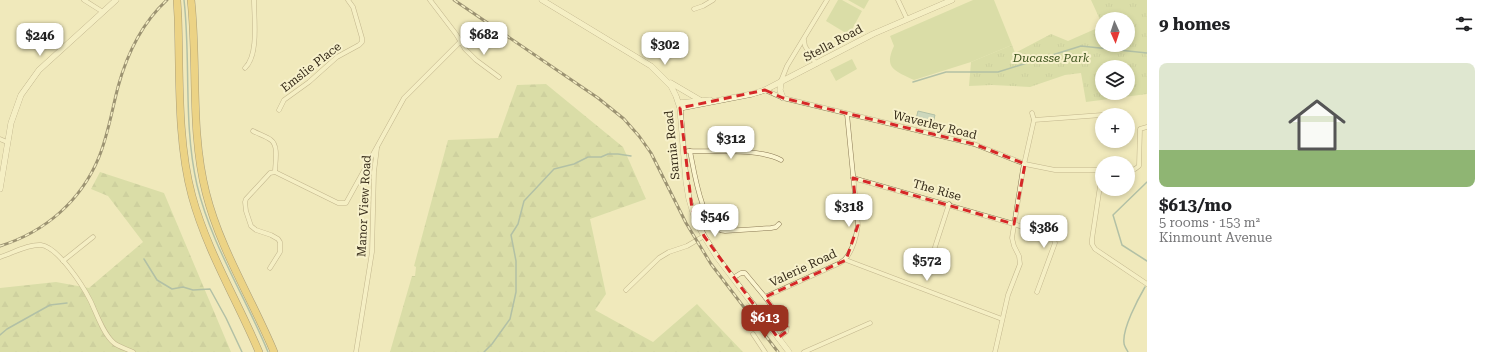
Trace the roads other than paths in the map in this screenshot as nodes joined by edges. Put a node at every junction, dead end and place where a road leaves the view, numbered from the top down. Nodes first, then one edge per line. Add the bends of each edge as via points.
1 (84, 0) edge
2 (116, 0) edge
3 (177, 0) edge
4 (191, 0) edge
5 (254, 0) edge
6 (348, 0) edge
7 (430, 0) edge
8 (542, 0) edge
9 (713, 0) edge
10 (827, 0) edge
11 (898, 0) edge
12 (952, 0) edge
13 (694, 8) dead end
14 (103, 12) junction
15 (906, 20) junction
16 (804, 39) junction
17 (460, 42) junction
18 (816, 64) junction
19 (245, 68) dead end
20 (499, 77) dead end
21 (666, 79) junction
22 (781, 82) junction
23 (765, 90) junction
24 (783, 98) junction
25 (700, 100) junction
26 (722, 100) junction
27 (679, 106) junction
28 (279, 110) dead end
29 (1032, 113) dead end
30 (847, 114) junction
31 (1095, 116) edge
32 (1034, 120) junction
33 (1147, 127) edge
34 (253, 131) dead end
35 (0, 139) edge
36 (7, 142) junction
37 (377, 146) junction
38 (684, 151) junction
39 (690, 151) junction
40 (781, 160) dead end
41 (1025, 164) junction
42 (1135, 169) edge
43 (1095, 170) edge
44 (275, 172) junction
45 (853, 178) junction
46 (0, 189) edge
47 (1098, 196) edge
48 (950, 204) junction
49 (779, 224) dead end
50 (1014, 224) junction
51 (704, 236) junction
52 (93, 237) dead end
53 (935, 247) dead end
54 (0, 257) edge
55 (846, 260) junction
56 (63, 261) junction
57 (270, 268) dead end
58 (733, 278) junction
59 (1147, 284) edge
60 (626, 290) dead end
61 (1037, 292) dead end
62 (765, 297) junction
63 (1002, 319) junction
64 (870, 323) dead end
65 (753, 334) dead end
66 (778, 338) junction
67 (133, 352) edge
68 (259, 352) edge
69 (274, 352) edge
70 (356, 352) edge
71 (765, 352) edge
72 (789, 352) edge
73 (804, 352) edge
74 (995, 352) edge

1 - 14 street
2 - 14 main road
3 - 68 highway via 182,134 192,194 210,248
4 - 69 highway via 201,172 223,242
5 - 19 street via 254,51
6 - 28 street, Emslie Place via 353,7 362,38 361,44 337,57 284,100
7 - 17 street
8 - 21 main road, Sarnia Road via 637,56
9 - 13 street
10 - 16 street
11 - 15 street
12 - 15 main road, Stella Road
14 - 36 main road via 43,66 30,82 16,108
15 - 18 main road, Stella Road
16 - 18 street via 805,46
16 - 22 street via 787,66
17 - 20 street via 476,60
17 - 37 street, Manor View Road via 408,94
18 - 22 main road, Stella Road
21 - 25 main road
21 - 27 main road, Sarnia Road via 674,91
22 - 23 main road, Stella Road
22 - 24 main road
23 - 24 street, Waverley Road
23 - 26 main road, Stella Road
24 - 30 street, Waverley Road
25 - 26 main road, Stella Road
25 - 27 main road, Stella Road
26 - 27 main road, Stella Road
27 - 38 main road, Sarnia Road
29 - 32 street
30 - 41 street, Waverley Road via 974,144
30 - 45 street, Valerie Road
31 - 32 street
32 - 41 street
33 - 42 street via 1140,129 1139,166
34 - 44 street via 272,142 276,153
35 - 36 street
36 - 46 main road
37 - 44 street via 346,203 338,203
37 - 70 street, Manor View Road via 372,252
38 - 39 street
38 - 51 main road, Sarnia Road via 689,199
39 - 40 street via 756,153
39 - 49 street via 696,186 707,217 715,227 722,231 732,231 771,228
41 - 43 street, Waverley Road via 1054,170
41 - 50 street
44 - 57 street via 270,173 244,202 251,226 280,242 280,252
45 - 48 street, The Rise
45 - 55 street, Valerie Road via 858,225
47 - 59 street via 1092,244 1095,249
48 - 50 street, The Rise
48 - 53 street
50 - 61 street, The Rise via 1054,240
50 - 63 street via 1013,242 1020,264
51 - 58 main road, Sarnia Road
51 - 60 street via 659,258
52 - 56 street
54 - 56 street via 41,245 50,248
55 - 62 street, Valerie Road
55 - 63 street
56 - 67 street via 85,291 110,338 119,346
58 - 62 street, Valerie Road via 745,273
58 - 66 main road, Sarnia Road
62 - 66 street, Valerie Road via 787,328
63 - 74 street
64 - 73 street
65 - 71 street
66 - 72 main road, Sarnia Road

